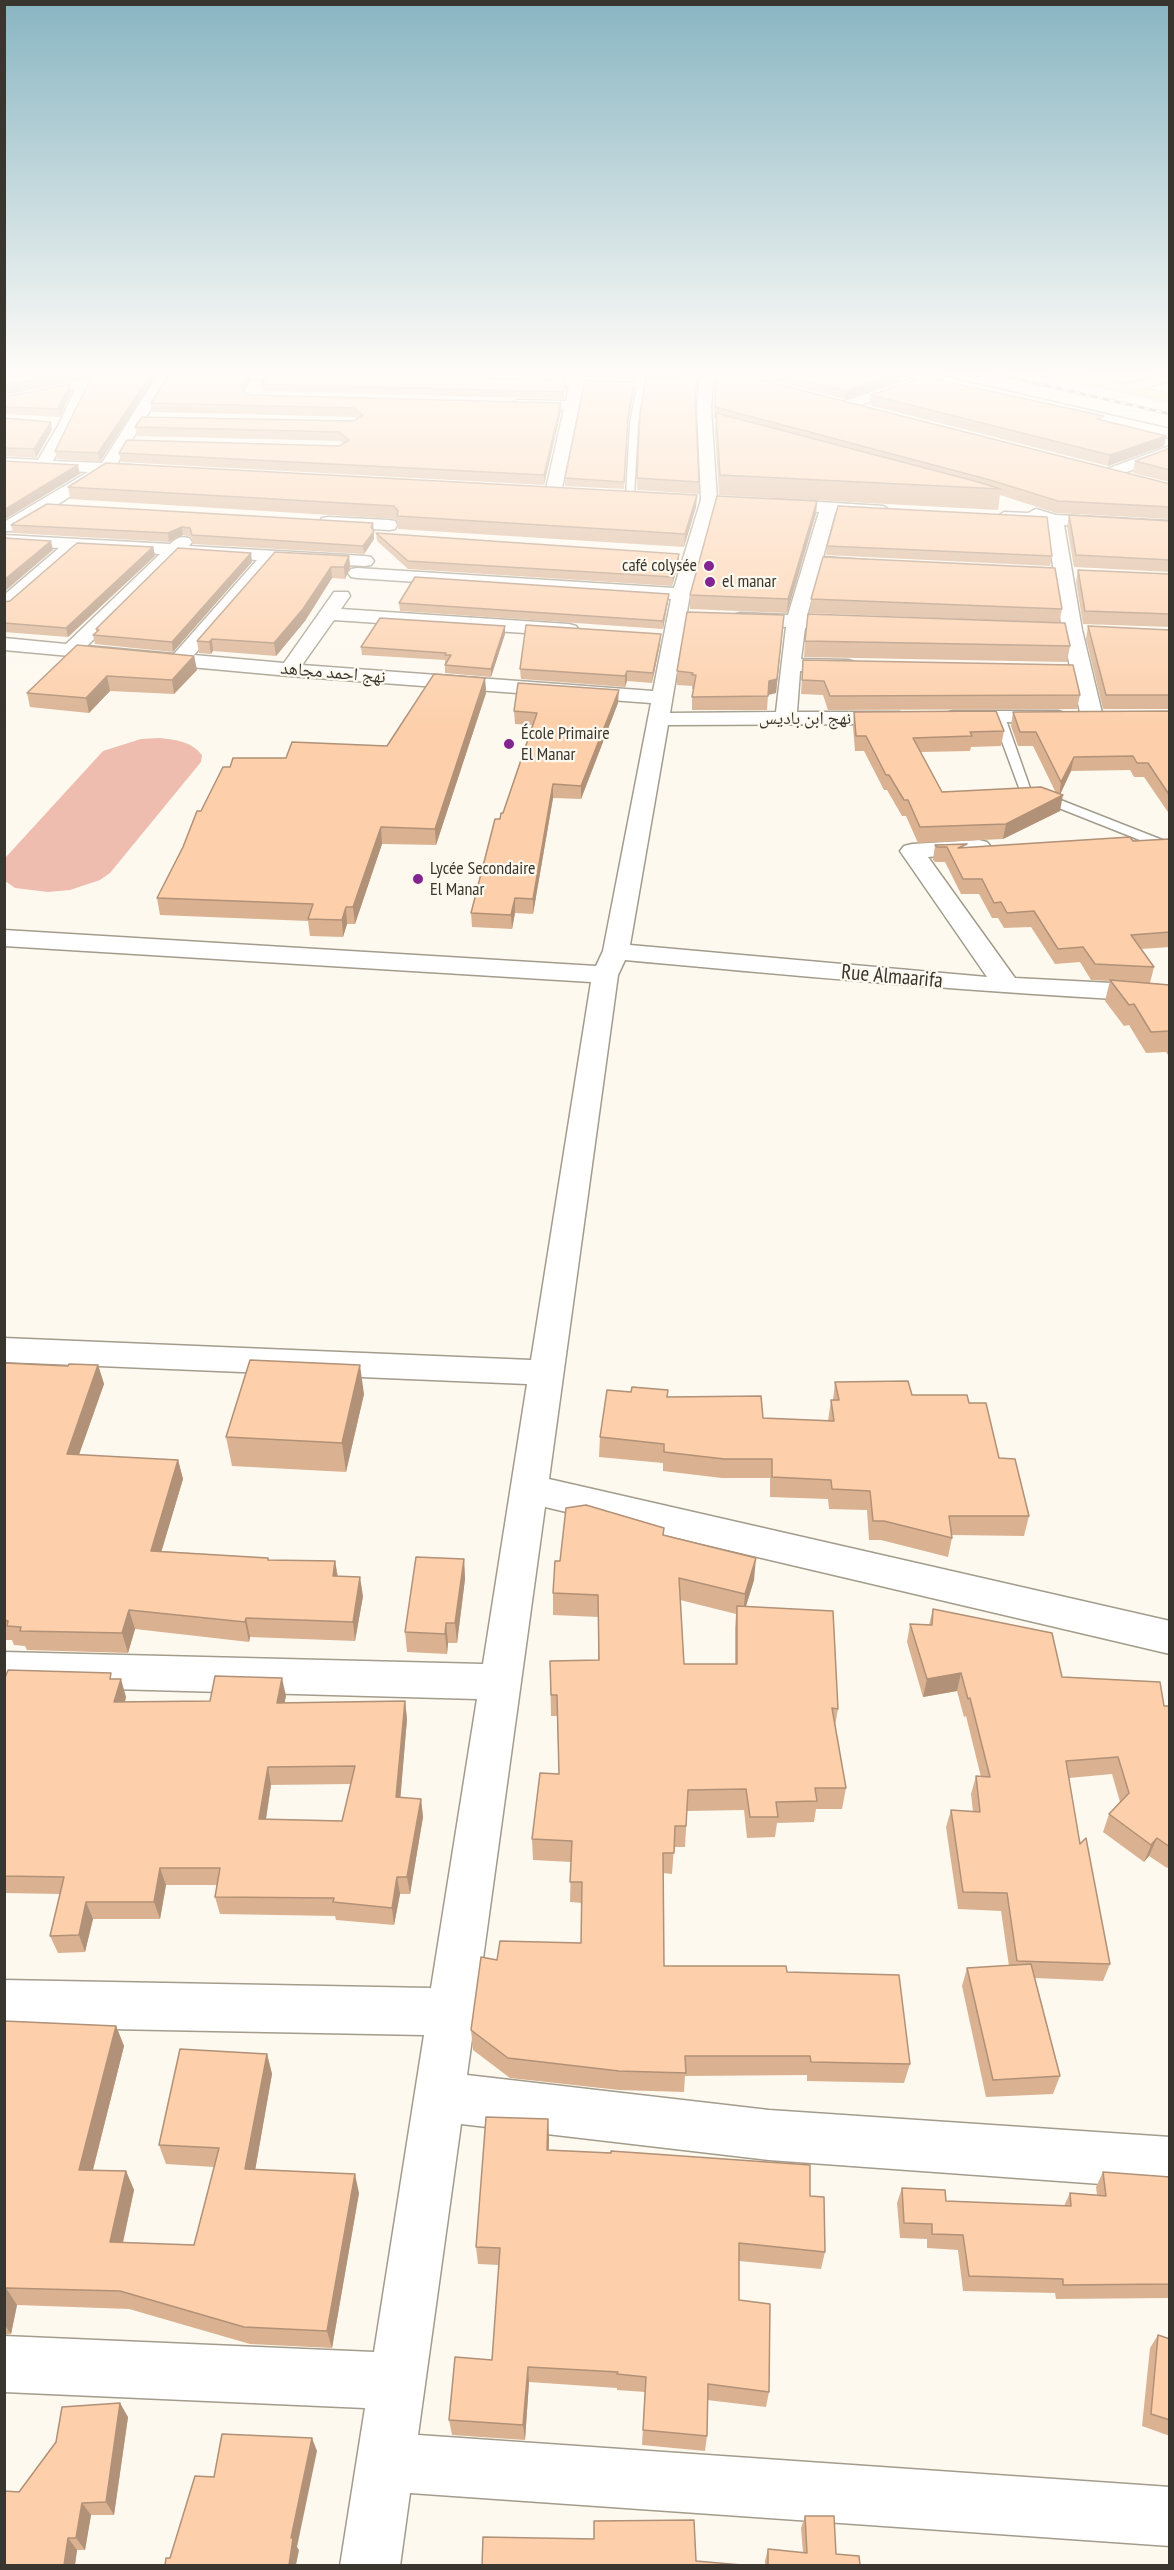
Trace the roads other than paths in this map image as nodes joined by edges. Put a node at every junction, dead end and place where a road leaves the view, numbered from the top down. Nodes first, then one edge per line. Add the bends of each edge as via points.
1 (65, 493) edge
2 (560, 493) edge
3 (630, 493) edge
4 (715, 493) edge
5 (575, 494) edge
6 (630, 496) edge
7 (687, 499) edge
8 (715, 501) junction
9 (757, 503) edge
10 (1000, 503) edge
11 (47, 504) junction
12 (70, 506) edge
13 (828, 508) junction
14 (402, 510) edge
15 (896, 512) edge
16 (987, 517) edge
17 (306, 520) edge
18 (1056, 520) junction
19 (1170, 526) edge
20 (196, 528) edge
21 (4, 530) edge
22 (386, 530) junction
23 (407, 536) edge
24 (4, 540) edge
25 (74, 544) junction
26 (174, 550) junction
27 (270, 556) junction
28 (813, 562) junction
29 (881, 566) edge
30 (361, 567) junction
31 (1042, 573) edge
32 (1070, 575) junction
33 (681, 594) junction
34 (4, 605) edge
35 (328, 614) junction
36 (677, 616) junction
37 (701, 617) edge
38 (725, 618) edge
39 (796, 622) junction
40 (868, 624) edge
41 (1048, 629) edge
42 (1072, 630) junction
43 (591, 631) edge
44 (1094, 631) edge
45 (650, 635) edge
46 (673, 637) junction
47 (4, 644) edge
48 (70, 651) junction
49 (180, 660) junction
50 (790, 665) junction
51 (871, 666) edge
52 (1058, 669) edge
53 (290, 670) junction
54 (1081, 670) junction
55 (662, 698) junction
56 (999, 717) junction
57 (1092, 717) junction
58 (1114, 717) edge
59 (657, 719) junction
60 (786, 719) junction
61 (1094, 843) edge
62 (1164, 843) edge
63 (1000, 846) edge
64 (4, 939) edge
65 (611, 963) junction
66 (1007, 986) junction
67 (1170, 994) edge
68 (4, 1350) edge
69 (547, 1373) junction
70 (529, 1489) junction
71 (1170, 1638) edge
72 (4, 1669) edge
73 (501, 1682) junction
74 (4, 2003) edge
75 (452, 2012) junction
76 (440, 2097) junction
77 (1170, 2163) edge
78 (4, 2364) edge
79 (398, 2381) junction
80 (386, 2462) junction
81 (1170, 2517) edge
82 (370, 2565) edge

1 - 11 street
2 - 5 street
3 - 6 lane
4 - 8 street
7 - 8 street
8 - 33 street via 686,555
9 - 13 street
10 - 18 street
11 - 12 street
11 - 21 street
13 - 15 street
13 - 28 street
14 - 22 street
16 - 18 street
17 - 22 street
18 - 19 street
18 - 32 street via 1058,546
20 - 26 street
22 - 23 street
22 - 30 street
24 - 25 street
25 - 26 street
25 - 34 street
26 - 27 street
26 - 48 street
27 - 30 street
27 - 49 street
28 - 29 street
28 - 39 street
30 - 33 street
30 - 35 street
31 - 32 street
32 - 42 street
33 - 36 street
35 - 43 street
35 - 53 street
36 - 37 street
36 - 46 street
38 - 39 street
39 - 40 street
39 - 50 street
41 - 42 street
42 - 44 street
42 - 54 street
45 - 46 street
46 - 55 street
47 - 48 street, نهج احمد مجاهد
48 - 49 street, نهج احمد مجاهد
49 - 53 street, نهج احمد مجاهد
50 - 51 street
50 - 60 street
52 - 54 street
53 - 55 street, نهج احمد مجاهد
54 - 57 street
55 - 59 street
56 - 57 street, نهج ابن باديس
56 - 60 street, نهج ابن باديس
56 - 62 lane via 1025,790
57 - 58 street, نهج ابن باديس
59 - 60 street, نهج ابن باديس
59 - 65 street
61 - 62 street
63 - 66 street via 912,850
64 - 65 street, Rue Almaarifa
65 - 66 street, Rue Almaarifa
65 - 69 street
66 - 67 street, Rue Almaarifa
68 - 69 street
69 - 70 street
70 - 71 street
70 - 73 street
72 - 73 street
73 - 75 street
74 - 75 street
75 - 76 street
76 - 77 street via 769,2135
76 - 79 street
78 - 79 street
79 - 80 street
80 - 81 street
80 - 82 street

